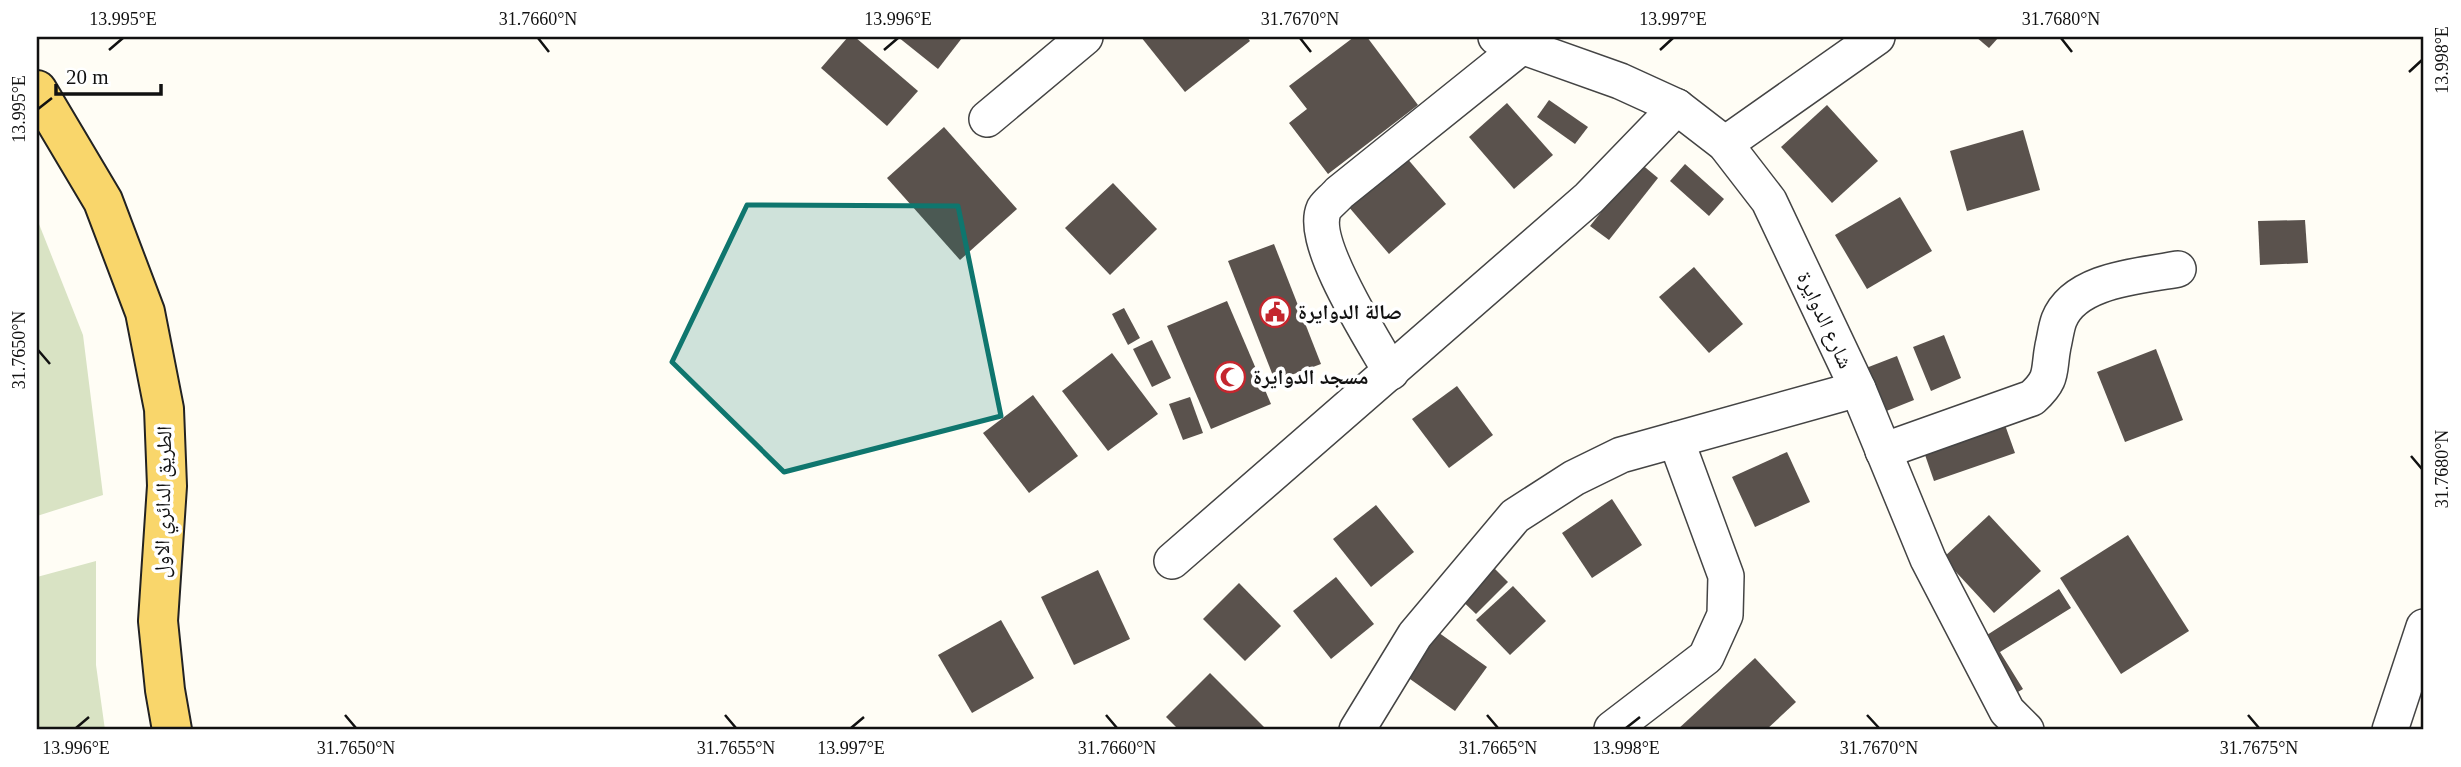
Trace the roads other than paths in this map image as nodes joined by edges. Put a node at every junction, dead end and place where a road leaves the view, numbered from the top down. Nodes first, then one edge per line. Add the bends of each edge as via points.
1 (1085, 37) edge
2 (1877, 37) edge
3 (1509, 41) edge
4 (37, 90) edge
5 (1677, 107) junction
6 (987, 119) dead end
7 (1725, 144) junction
8 (2178, 269) dead end
9 (1391, 372) junction
10 (1857, 389) junction
11 (1676, 440) junction
12 (1883, 451) junction
13 (1171, 561) dead end
14 (2424, 627) edge
15 (1612, 729) edge
16 (172, 730) edge
17 (1357, 730) edge
18 (2026, 730) edge
19 (2390, 730) edge

1 - 6 street
2 - 7 street
3 - 5 street, شارع الدوايرة
3 - 9 street via 1324,209 1321,234 1329,258
4 - 16 main road, الطريق الدائري الاول via 103,201 145,312 164,409 167,486 158,621
5 - 7 street, شارع الدوايرة
5 - 9 street via 1589,198
7 - 10 street, شارع الدوايرة via 1769,201
8 - 12 street via 2099,284 2079,296 2059,318 2052,373 2032,398
9 - 13 street
10 - 11 street
10 - 12 street, شارع الدوايرة
11 - 15 street via 1726,576 1725,615 1706,657
11 - 17 street via 1621,455 1574,478 1515,516 1415,635
12 - 18 street, شارع الدوايرة via 1928,559 2007,711
14 - 19 street

